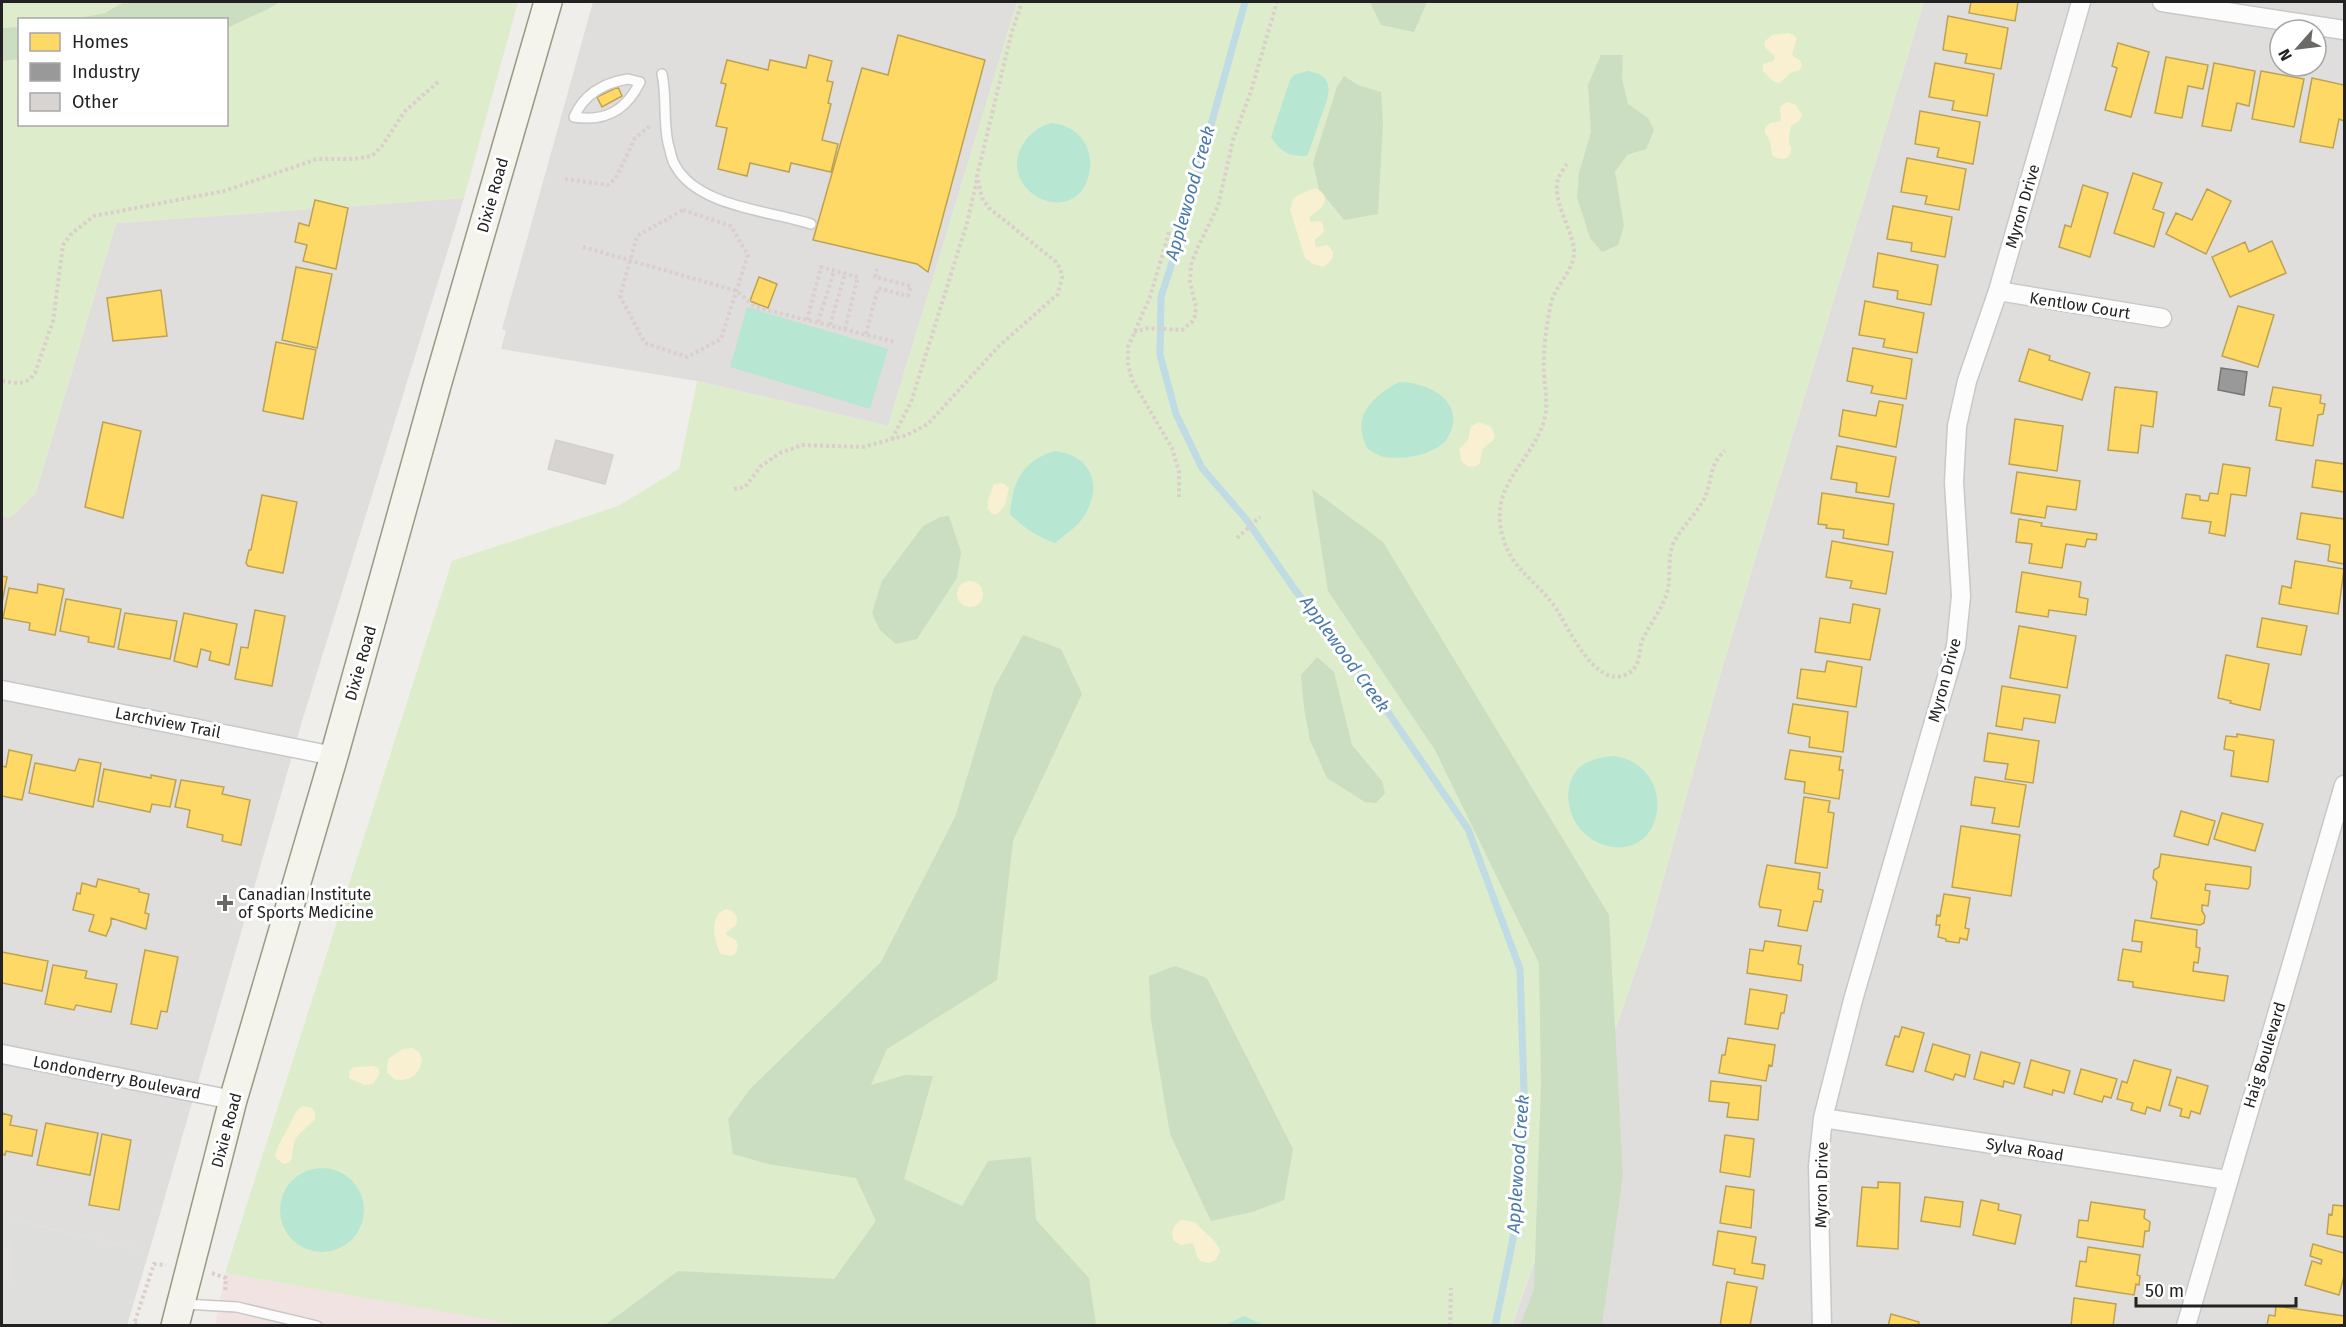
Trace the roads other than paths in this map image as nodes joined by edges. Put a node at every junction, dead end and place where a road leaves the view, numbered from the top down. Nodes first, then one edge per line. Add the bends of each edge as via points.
1 (548, 2) edge
2 (2081, 2) edge
3 (2162, 2) edge
4 (2344, 30) edge
5 (662, 74) dead end
6 (574, 117) joint
7 (811, 224) dead end
8 (1998, 291) junction
9 (2163, 318) dead end
10 (2, 690) edge
11 (334, 756) junction
12 (2344, 785) edge
13 (2, 1054) edge
14 (233, 1100) junction
15 (1823, 1118) junction
16 (2227, 1180) junction
17 (178, 1315) edge
18 (317, 1326) edge
19 (1822, 1326) edge
20 (2186, 1326) edge

1 - 11 main road, Dixie Road
2 - 8 street, Myron Drive
3 - 4 street
5 - 7 lane via 668,140 675,165 693,185 733,206
6 - 6 lane via 592,120 610,114 634,96 640,82 613,81 598,88 579,105
8 - 9 street, Kentlow Court
8 - 15 street, Myron Drive via 1967,381 1957,426 1954,482 1961,596 1956,646 1853,1000
10 - 11 street, Larchview Trail
11 - 14 main road, Dixie Road
12 - 16 street, Haig Boulevard
13 - 14 street, Londonderry Boulevard
14 - 17 main road, Dixie Road
15 - 16 street, Sylva Road
15 - 19 street, Myron Drive via 1818,1166
16 - 20 street, Haig Boulevard
17 - 18 lane via 237,1307

